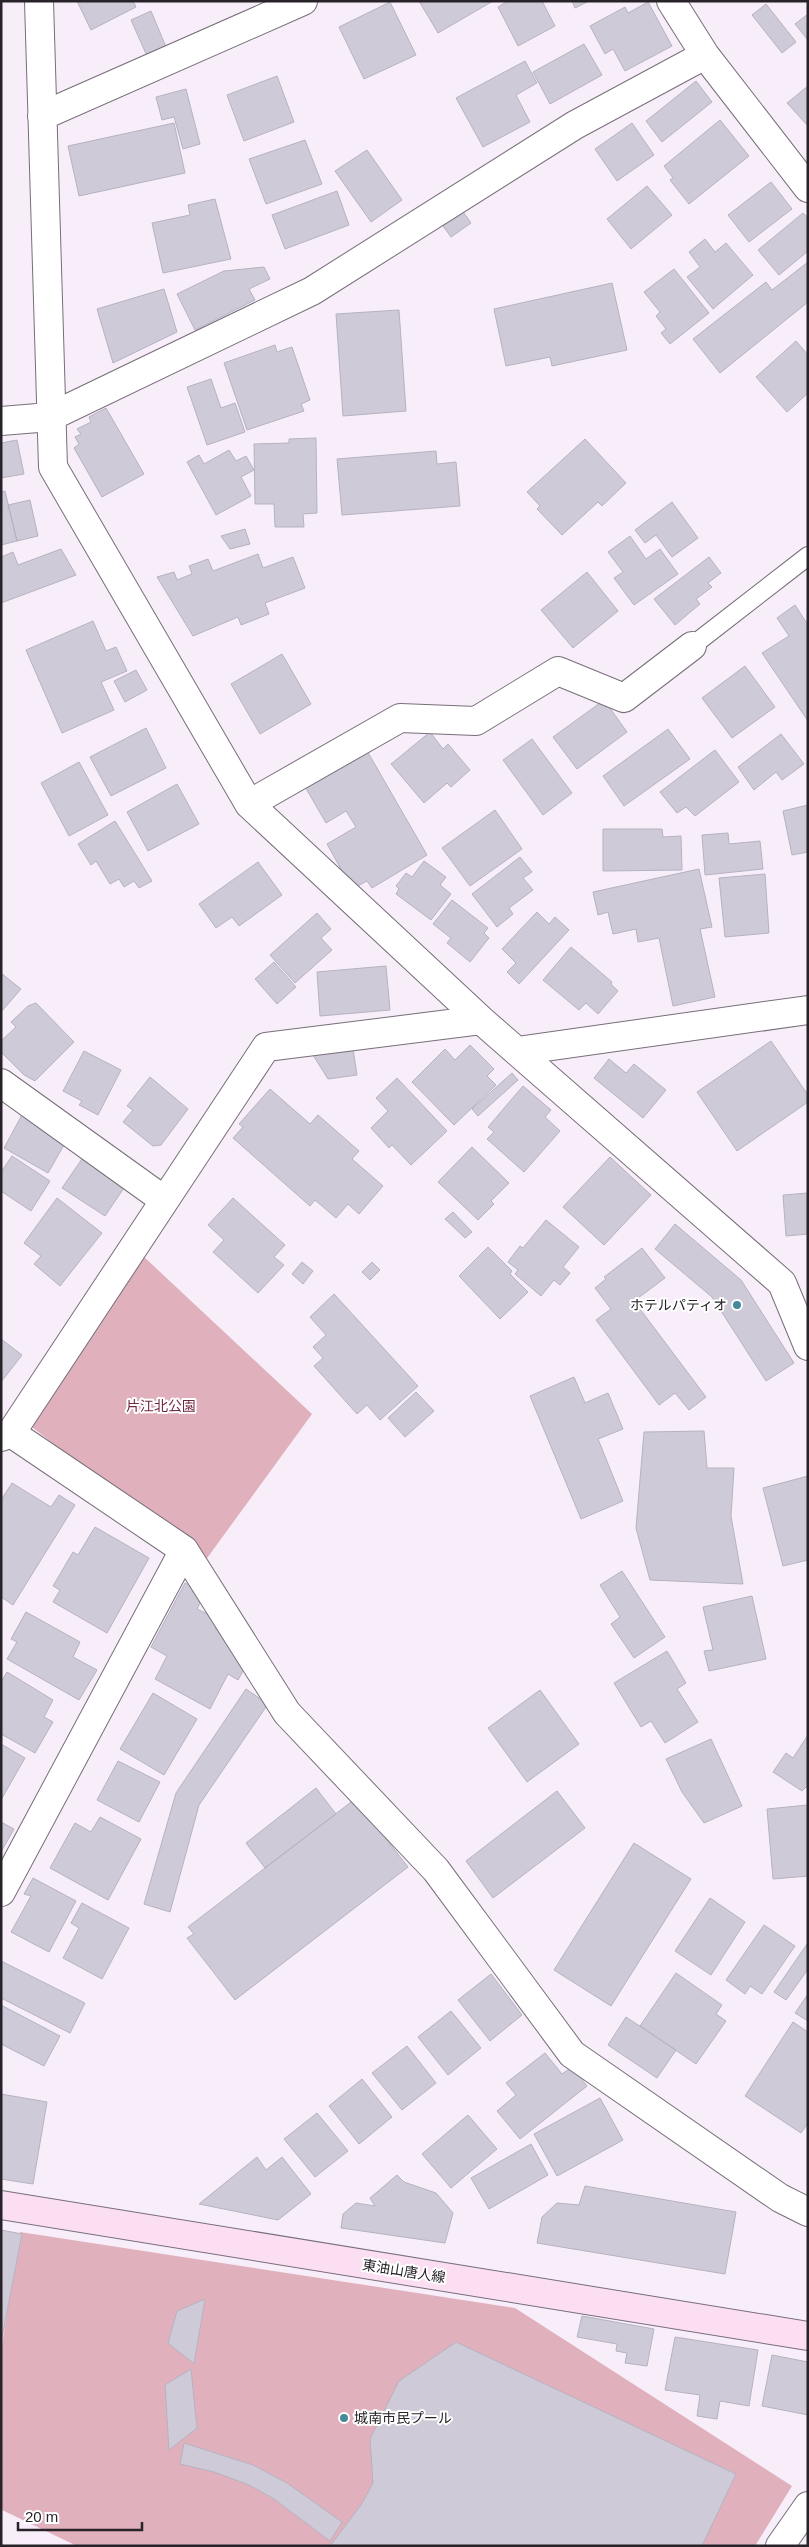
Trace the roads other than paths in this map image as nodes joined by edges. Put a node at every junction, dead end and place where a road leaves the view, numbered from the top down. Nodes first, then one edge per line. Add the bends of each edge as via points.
1 (39, 1) edge
2 (303, 1) edge
3 (671, 1) edge
4 (705, 55) junction
5 (42, 116) junction
6 (808, 188) edge
7 (50, 417) junction
8 (1, 421) edge
9 (808, 556) edge
10 (692, 646) joint
11 (249, 804) junction
12 (808, 1010) edge
13 (482, 1020) junction
14 (517, 1051) junction
15 (1, 1083) edge
16 (164, 1200) junction
17 (808, 1346) edge
18 (6, 1435) edge
19 (184, 1550) junction
20 (1, 1892) edge
21 (1, 2205) edge
22 (808, 2212) edge
23 (808, 2336) edge
24 (808, 2506) edge
25 (780, 2546) edge

1 - 5 street
2 - 5 street
3 - 4 street
4 - 6 street
4 - 7 street via 575,125 312,291
5 - 7 street
7 - 8 street
7 - 11 street via 53,468
9 - 10 lane
10 - 11 street via 624,698 558,671 476,721 400,718
11 - 13 street
12 - 14 street
13 - 14 street
13 - 16 street via 266,1047
14 - 17 street via 782,1283
15 - 16 street
16 - 18 street
18 - 19 street
19 - 20 street
19 - 22 street via 287,1713 436,1870 572,2054 780,2198
21 - 23 main road, 東油山唐人線
24 - 25 street

